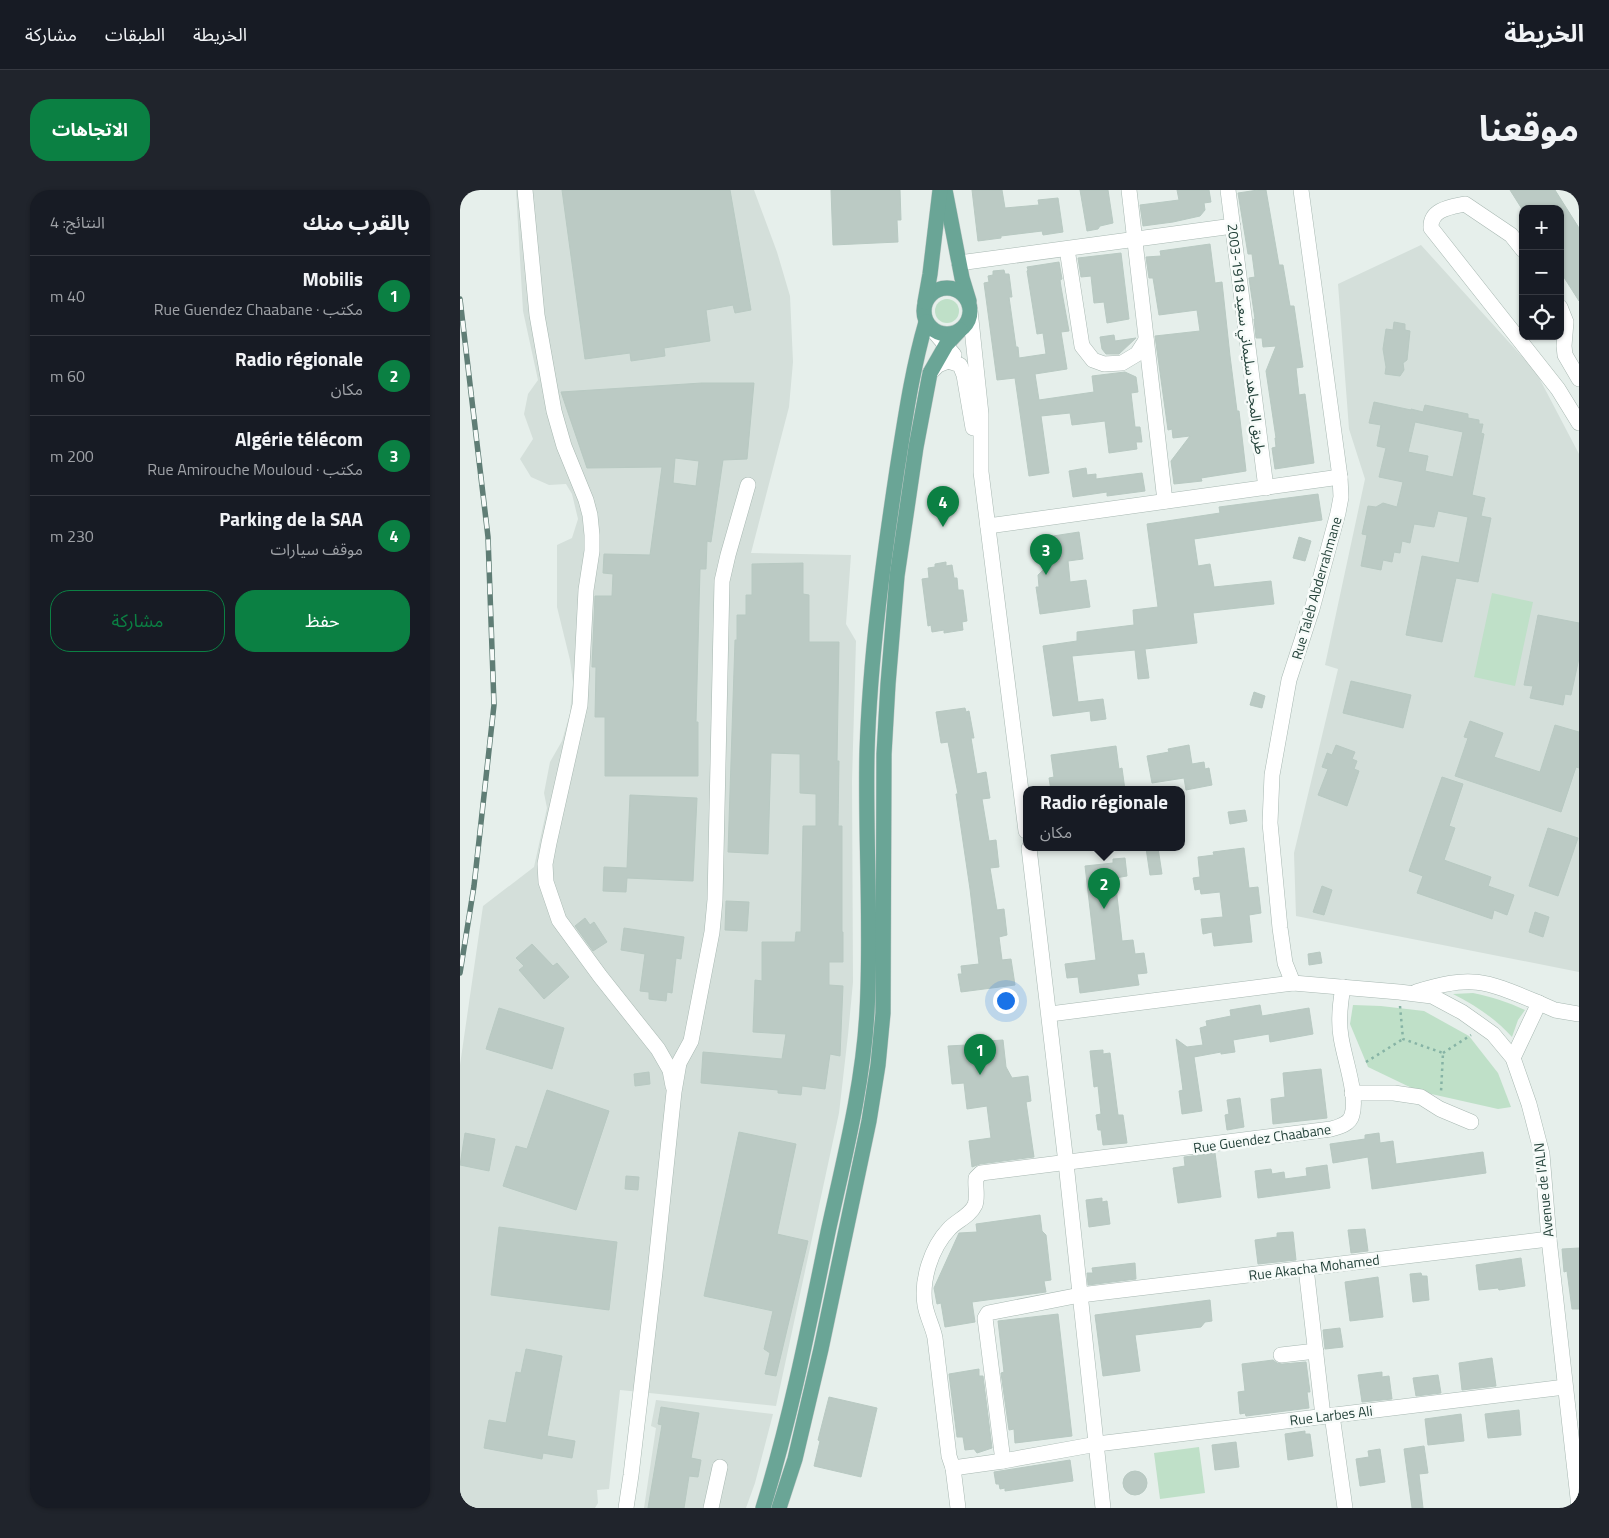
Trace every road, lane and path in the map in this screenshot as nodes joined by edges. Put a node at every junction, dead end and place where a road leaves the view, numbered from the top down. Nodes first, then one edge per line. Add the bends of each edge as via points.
1 (525, 190) edge
2 (940, 190) edge
3 (945, 190) edge
4 (1129, 190) edge
5 (1228, 190) edge
6 (1301, 190) edge
7 (1233, 226) junction
8 (1134, 239) junction
9 (1519, 245) edge
10 (1067, 249) junction
11 (959, 263) junction
12 (924, 306) junction
13 (970, 306) junction
14 (1564, 317) edge
15 (928, 325) junction
16 (960, 330) junction
17 (1146, 340) junction
18 (946, 345) junction
19 (960, 366) junction
20 (930, 373) junction
21 (1577, 377) edge
22 (1558, 390) junction
23 (1579, 423) edge
24 (981, 472) junction
25 (1340, 477) junction
26 (748, 485) dead end
27 (1266, 488) junction
28 (1166, 502) junction
29 (988, 526) junction
30 (1023, 807) edge
31 (1029, 851) edge
32 (1293, 984) junction
33 (1343, 987) junction
34 (1406, 992) junction
35 (1539, 1004) junction
36 (1050, 1014) junction
37 (1579, 1014) edge
38 (1482, 1027) junction
39 (1403, 1039) junction
40 (1443, 1053) junction
41 (1513, 1058) junction
42 (1366, 1062) dead end
43 (674, 1092) junction
44 (1352, 1093) junction
45 (1440, 1109) junction
46 (1471, 1122) dead end
47 (1066, 1162) junction
48 (1549, 1239) junction
49 (1306, 1268) junction
50 (1080, 1294) junction
51 (1316, 1351) junction
52 (1281, 1355) dead end
53 (1564, 1387) junction
54 (1328, 1415) junction
55 (1097, 1444) junction
56 (1004, 1461) junction
57 (720, 1468) dead end
58 (952, 1468) junction
59 (1579, 1506) edge
60 (626, 1508) edge
61 (711, 1508) edge
62 (763, 1508) edge
63 (779, 1508) edge
64 (958, 1508) edge
65 (1103, 1508) edge
66 (1345, 1508) edge

1 - 43 street via 537,315 554,411 586,500 592,535 580,705 548,843 546,882 559,920 658,1049 670,1070
2 - 12 main road
3 - 11 main road
4 - 8 street
5 - 7 street, طريق المجاهد سليماني سعيد 1918-2003
6 - 25 street, Rue Taleb Abderrahmane
7 - 8 street
7 - 27 street, طريق المجاهد سليماني سعيد 1918-2003
8 - 10 street
8 - 17 street
9 - 22 street via 1512,235 1465,204 1443,209 1430,221 1431,228
10 - 11 street
10 - 17 street via 1082,346 1093,360 1104,364 1122,363 1137,354
11 - 13 main road
12 - 13 main road via 931,293 945,287 960,291
12 - 15 main road
13 - 16 main road via 969,318
13 - 24 street via 981,414
14 - 21 street via 1565,355
15 - 16 main road via 945,334
15 - 18 street
15 - 62 main road via 918,350 892,506 873,655 867,753 867,1011 862,1065 795,1393
16 - 18 main road
17 - 28 street
18 - 19 street
18 - 20 main road
19 - 20 street via 948,361 938,364
19 - 24 street
20 - 63 main road via 897,576 888,684 884,754 883,1013 878,1065 821,1349 795,1459
21 - 22 street
22 - 23 street
24 - 29 street
25 - 27 street
25 - 32 street, Rue Taleb Abderrahmane via 1338,513 1289,680 1272,775 1270,823 1280,928
26 - 43 street via 722,581 712,932 691,1042 680,1063
27 - 28 street
28 - 29 street
29 - 30 street
31 - 36 street
32 - 33 street, Avenue de l'ALN
32 - 36 street, Avenue de l'ALN
33 - 34 street, Avenue de l'ALN
33 - 44 street, Rue Guendez Chaabane via 1339,1018
34 - 35 street via 1470,981 1486,983
34 - 38 street, Avenue de l'ALN via 1432,996
34 - 39 path
35 - 37 street
35 - 41 street
36 - 47 street
38 - 40 path
38 - 41 street, Avenue de l'ALN via 1493,1034
39 - 40 path
39 - 42 path
40 - 45 path
41 - 48 street, Avenue de l'ALN via 1542,1154
43 - 60 street
44 - 45 street via 1421,1097
44 - 47 street, Rue Guendez Chaabane via 1352,1117 1341,1127
45 - 46 street
47 - 50 street
47 - 58 street, Rue Guendez Chaabane via 981,1173 976,1178 974,1206 948,1229 928,1267 925,1303 928,1321 934,1330
48 - 49 street, Rue Akacha Mohamed
48 - 53 street, Avenue de l'ALN
49 - 50 street, Rue Akacha Mohamed
49 - 51 street
50 - 55 street
50 - 56 street, Rue Akacha Mohamed via 988,1314 985,1318
51 - 52 street
51 - 54 street
53 - 54 street, Rue Larbes Ali
53 - 59 street, Avenue de l'ALN
54 - 55 street, Rue Larbes Ali
54 - 66 street
55 - 56 street, Rue Larbes Ali
55 - 65 street
56 - 58 street, Rue Larbes Ali
57 - 61 street
58 - 64 street, Rue Guendez Chaabane

